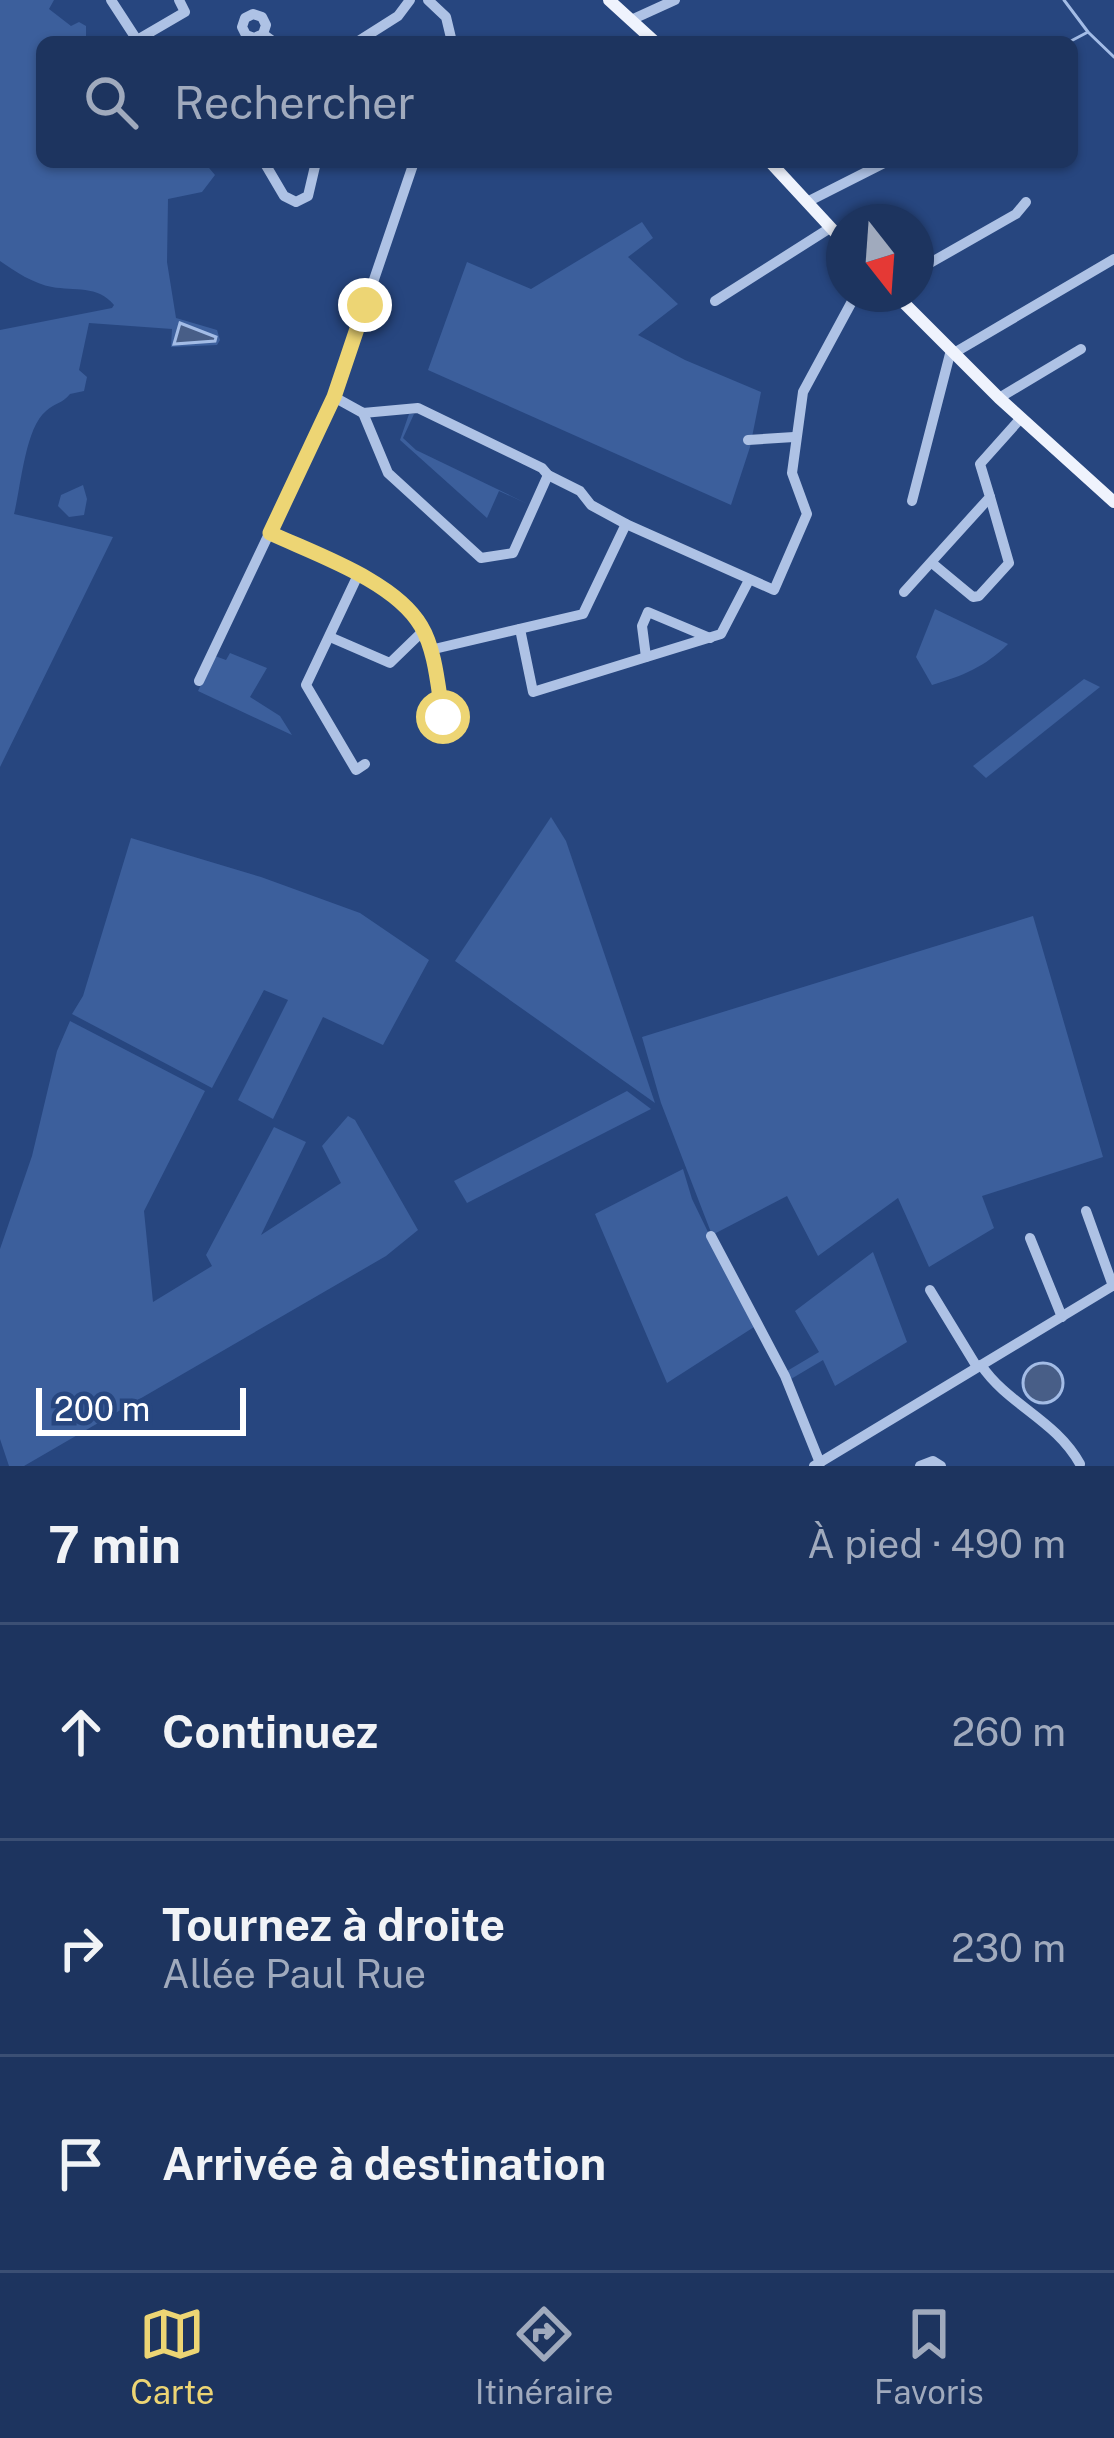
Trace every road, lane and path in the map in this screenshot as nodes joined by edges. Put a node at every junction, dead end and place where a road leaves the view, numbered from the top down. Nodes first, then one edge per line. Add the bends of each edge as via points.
1 (111, 0) edge
2 (179, 0) edge
3 (410, 0) edge
4 (428, 0) edge
5 (610, 0) edge
6 (675, 0) edge
7 (631, 20) junction
8 (263, 34) dead end
9 (134, 36) edge
10 (144, 36) edge
11 (266, 36) edge
12 (366, 36) edge
13 (451, 36) edge
14 (648, 36) edge
15 (268, 168) edge
16 (315, 168) edge
17 (412, 168) edge
18 (776, 168) edge
19 (874, 168) edge
20 (807, 202) junction
21 (1026, 202) dead end
22 (826, 223) edge
23 (826, 231) edge
24 (1114, 260) edge
25 (934, 261) edge
26 (715, 302) dead end
27 (846, 312) edge
28 (913, 312) edge
29 (1081, 349) dead end
30 (953, 351) junction
31 (334, 397) junction
32 (999, 398) junction
33 (362, 413) junction
34 (1021, 418) junction
35 (794, 437) junction
36 (748, 440) dead end
37 (548, 476) junction
38 (990, 497) junction
39 (912, 500) dead end
40 (1114, 502) edge
41 (626, 524) junction
42 (270, 533) junction
43 (932, 563) junction
44 (358, 575) junction
45 (748, 582) junction
46 (904, 592) dead end
47 (520, 629) junction
48 (423, 631) junction
49 (330, 637) junction
50 (710, 638) junction
51 (430, 650) junction
52 (646, 657) junction
53 (199, 681) dead end
54 (435, 719) dead end
55 (364, 764) dead end
56 (1086, 1211) dead end
57 (711, 1236) dead end
58 (1030, 1238) dead end
59 (1113, 1285) edge
60 (930, 1290) dead end
61 (1062, 1317) junction
62 (979, 1366) junction
63 (822, 1464) edge
64 (1080, 1464) edge
65 (920, 1466) edge
66 (941, 1466) edge

1 - 9 street
2 - 10 street via 185,11
3 - 12 street
4 - 13 street via 446,17
5 - 7 main road
6 - 7 street
7 - 14 main road
8 - 11 street
15 - 16 street via 296,202 308,196
17 - 31 street
18 - 20 main road
19 - 20 street
20 - 22 main road
21 - 25 street
23 - 26 street
24 - 30 street
27 - 35 street via 803,392
28 - 30 main road
29 - 32 street
30 - 32 main road
30 - 39 street
31 - 33 street
31 - 42 street
32 - 34 main road
33 - 37 street via 418,408
33 - 37 street via 388,473 481,558 513,553
34 - 38 street via 980,464
34 - 40 main road
35 - 36 street
35 - 45 street via 792,473 807,514 773,590
37 - 41 street
38 - 43 street
38 - 43 street via 1009,562 973,597
41 - 45 street
41 - 47 street via 583,614
42 - 44 street
42 - 53 street
43 - 46 street
44 - 48 street
44 - 49 street
45 - 50 street via 721,634
47 - 51 street
47 - 52 street via 533,692
48 - 49 street via 390,663
48 - 51 street
49 - 55 street via 306,685 356,770
50 - 52 street
50 - 52 street via 648,612
51 - 54 street via 443,717
56 - 59 street
57 - 63 street
58 - 61 street
59 - 61 street
60 - 62 street
61 - 62 street
62 - 63 street
62 - 64 street via 1052,1426
65 - 66 street

